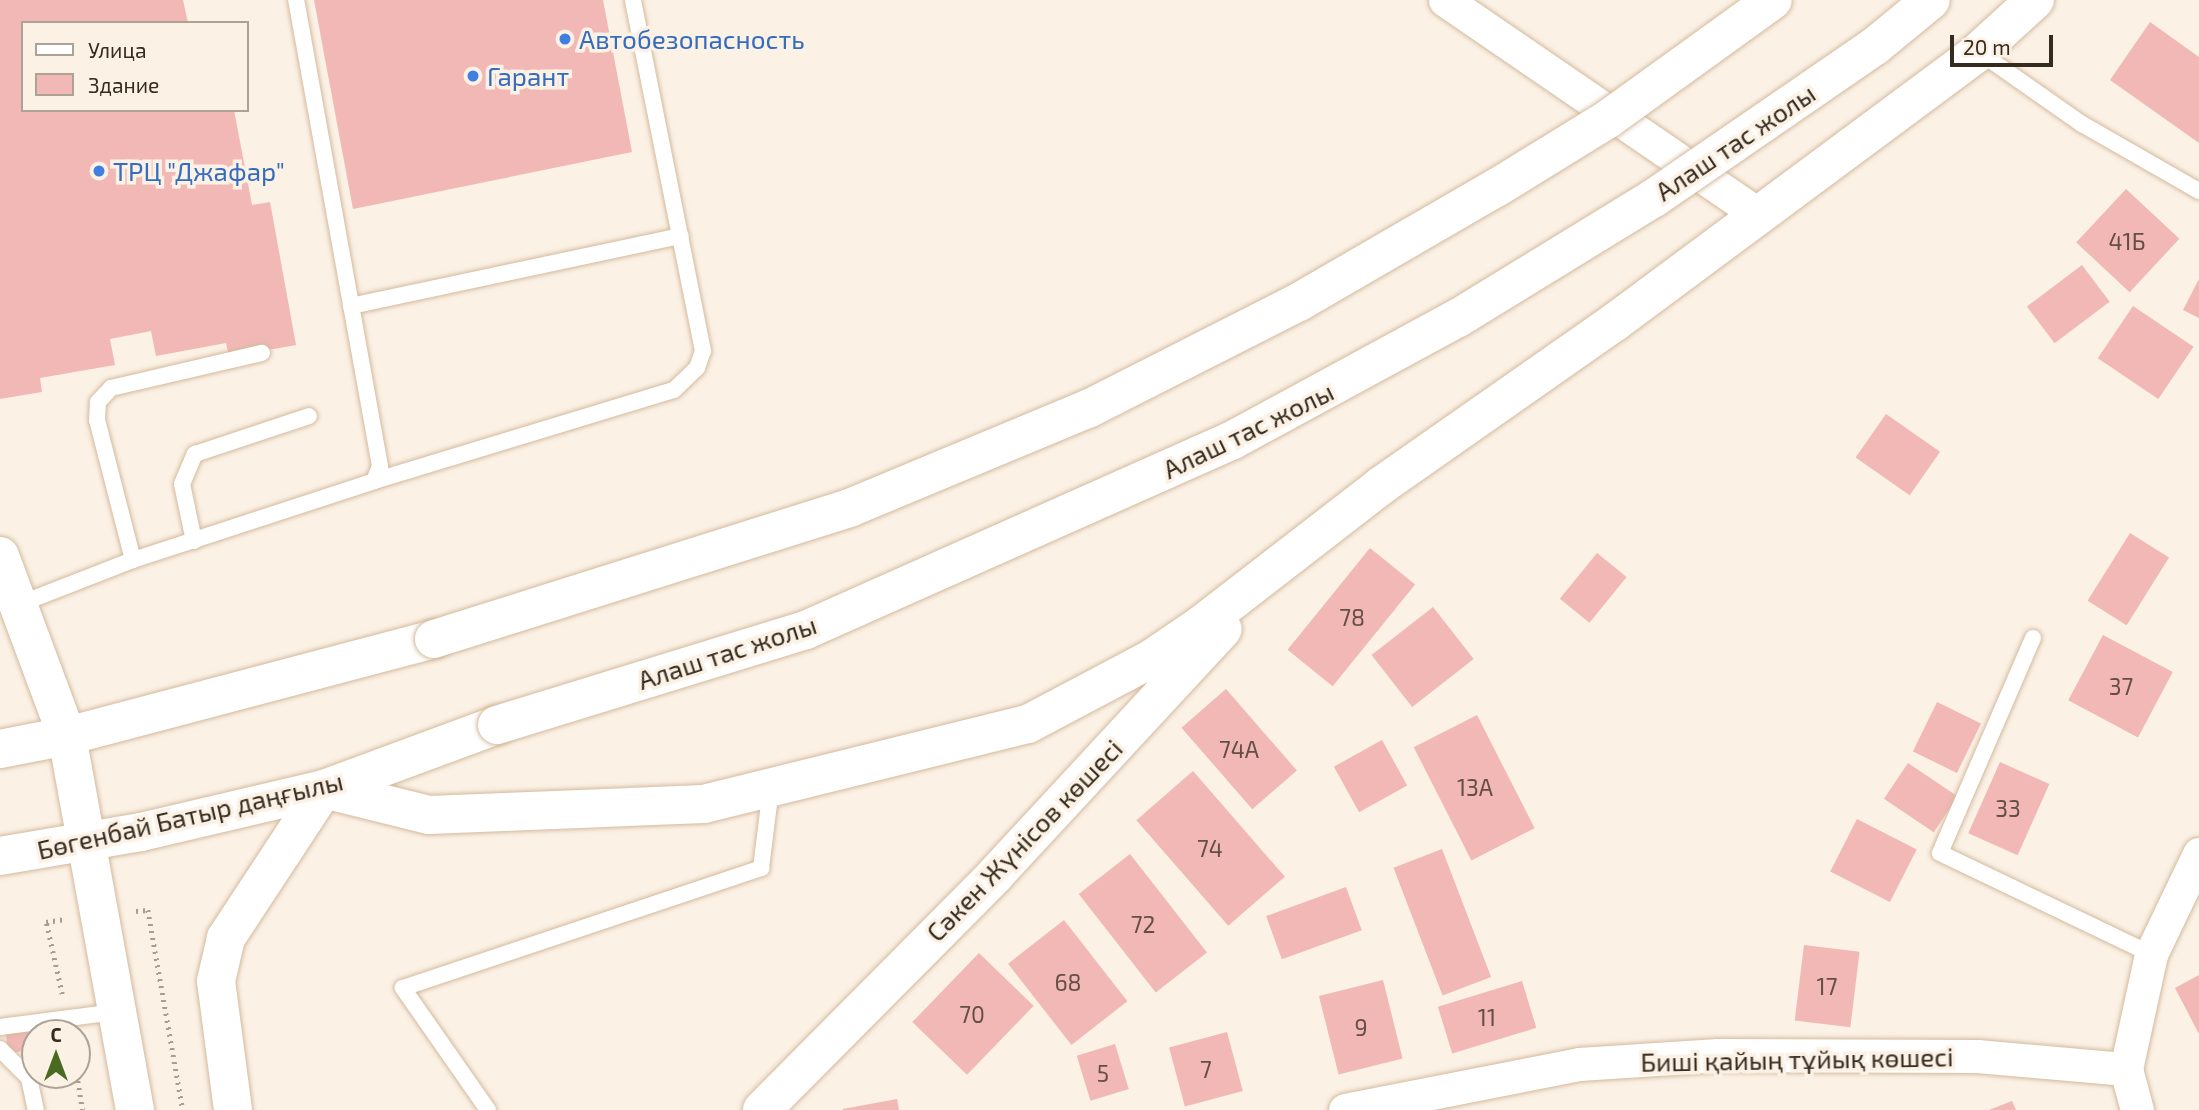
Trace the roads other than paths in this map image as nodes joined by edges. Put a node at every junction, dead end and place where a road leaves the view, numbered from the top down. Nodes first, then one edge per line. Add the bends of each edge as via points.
1 (296, 0) edge
2 (633, 0) edge
3 (1445, 0) edge
4 (1773, 0) edge
5 (1931, 0) edge
6 (2035, 0) edge
7 (1978, 52) junction
8 (2199, 191) edge
9 (1757, 214) junction
10 (681, 236) junction
11 (351, 306) junction
12 (262, 353) dead end
13 (309, 416) dead end
14 (374, 481) junction
15 (194, 541) junction
16 (0, 556) edge
17 (133, 560) junction
18 (1282, 566) junction
19 (20, 604) junction
20 (2033, 638) dead end
21 (497, 725) joint
22 (67, 736) junction
23 (0, 749) edge
24 (771, 788) junction
25 (324, 789) junction
26 (85, 841) junction
27 (2199, 854) edge
28 (0, 856) edge
29 (2151, 954) junction
30 (116, 1012) junction
31 (0, 1027) edge
32 (0, 1049) edge
33 (2126, 1069) junction
34 (36, 1110) edge
35 (135, 1110) edge
36 (233, 1110) edge
37 (488, 1110) edge
38 (762, 1110) edge
39 (1345, 1110) edge
40 (2137, 1110) edge

1 - 11 lane
2 - 10 lane
3 - 9 street
4 - 22 main road, bridge via 1608,119 1496,188 1300,302 1088,409 852,508 434,639
5 - 21 main road, Алаш тас жолы, bridge via 1875,46 1654,198 1458,318 1233,440 806,630
6 - 7 main road
7 - 8 lane via 2082,124
7 - 9 main road
9 - 18 main road via 1615,322 1382,485
10 - 11 lane
10 - 14 lane via 702,351 687,381 674,390
11 - 14 lane via 380,466
12 - 17 lane via 111,388 98,402 97,420
13 - 15 lane via 195,454 182,484
14 - 15 lane
15 - 17 lane
16 - 19 main road
17 - 19 lane
18 - 24 main road via 1151,659 1028,724
18 - 38 main road, Сәкен Жүнісов көшесі via 995,874
19 - 22 main road
20 - 29 lane via 1940,853
21 - 25 main road, Бөгенбай Батыр даңғылы
22 - 23 main road
22 - 26 main road
24 - 25 main road via 704,804 429,815
24 - 37 lane via 761,868 403,988
25 - 26 main road, Бөгенбай Батыр даңғылы
25 - 36 main road via 226,938 216,981
26 - 28 main road, Бөгенбай Батыр даңғылы
26 - 30 main road
27 - 29 street
29 - 33 street
30 - 31 lane
30 - 35 main road
32 - 34 lane via 30,1078
33 - 39 street, Биші қайың тұйық көшесі via 1977,1056 1718,1055 1578,1064
33 - 40 street

